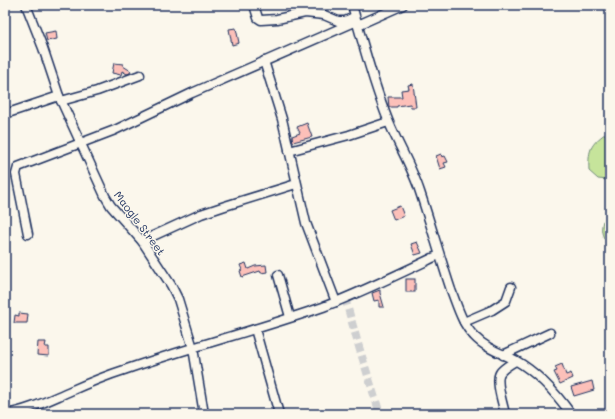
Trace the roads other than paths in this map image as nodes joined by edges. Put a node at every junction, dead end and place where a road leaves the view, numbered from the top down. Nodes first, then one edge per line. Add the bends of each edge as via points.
1 (26, 5) edge
2 (254, 5) edge
3 (352, 5) edge
4 (403, 5) edge
5 (357, 21) junction
6 (264, 61) junction
7 (140, 75) dead end
8 (60, 99) junction
9 (5, 114) edge
10 (388, 122) junction
11 (80, 143) junction
12 (289, 151) junction
13 (296, 184) junction
14 (28, 234) dead end
15 (142, 241) junction
16 (439, 255) junction
17 (278, 275) dead end
18 (511, 287) dead end
19 (336, 302) junction
20 (290, 317) junction
21 (464, 322) junction
22 (255, 329) junction
23 (550, 333) dead end
24 (193, 348) junction
25 (503, 355) junction
26 (515, 360) junction
27 (5, 414) edge
28 (204, 414) edge
29 (279, 414) edge
30 (505, 414) edge
31 (571, 414) edge

1 - 8 street, Maogle Street
2 - 5 street via 261,20 305,13 324,15 338,21
3 - 5 street
4 - 5 street
5 - 6 street
5 - 10 street via 363,48
6 - 11 street via 115,130
6 - 12 street
7 - 8 street via 97,91
8 - 9 street
8 - 11 street, Maogle Street
10 - 12 street
10 - 16 street via 420,191
11 - 14 street via 18,167 17,180
11 - 15 street, Maogle Street via 111,206
12 - 13 street
13 - 15 street via 207,212
13 - 19 street via 306,223
15 - 24 street, Maogle Street via 178,299
16 - 19 street
16 - 21 street
17 - 20 street
18 - 21 street via 506,301
19 - 20 street
20 - 22 street
21 - 25 street via 473,336
22 - 24 street
22 - 29 street
23 - 25 street
24 - 27 street via 117,372 40,404
24 - 28 street, Maogle Street
25 - 26 street
26 - 30 street via 500,372 498,378
26 - 31 street via 549,386

